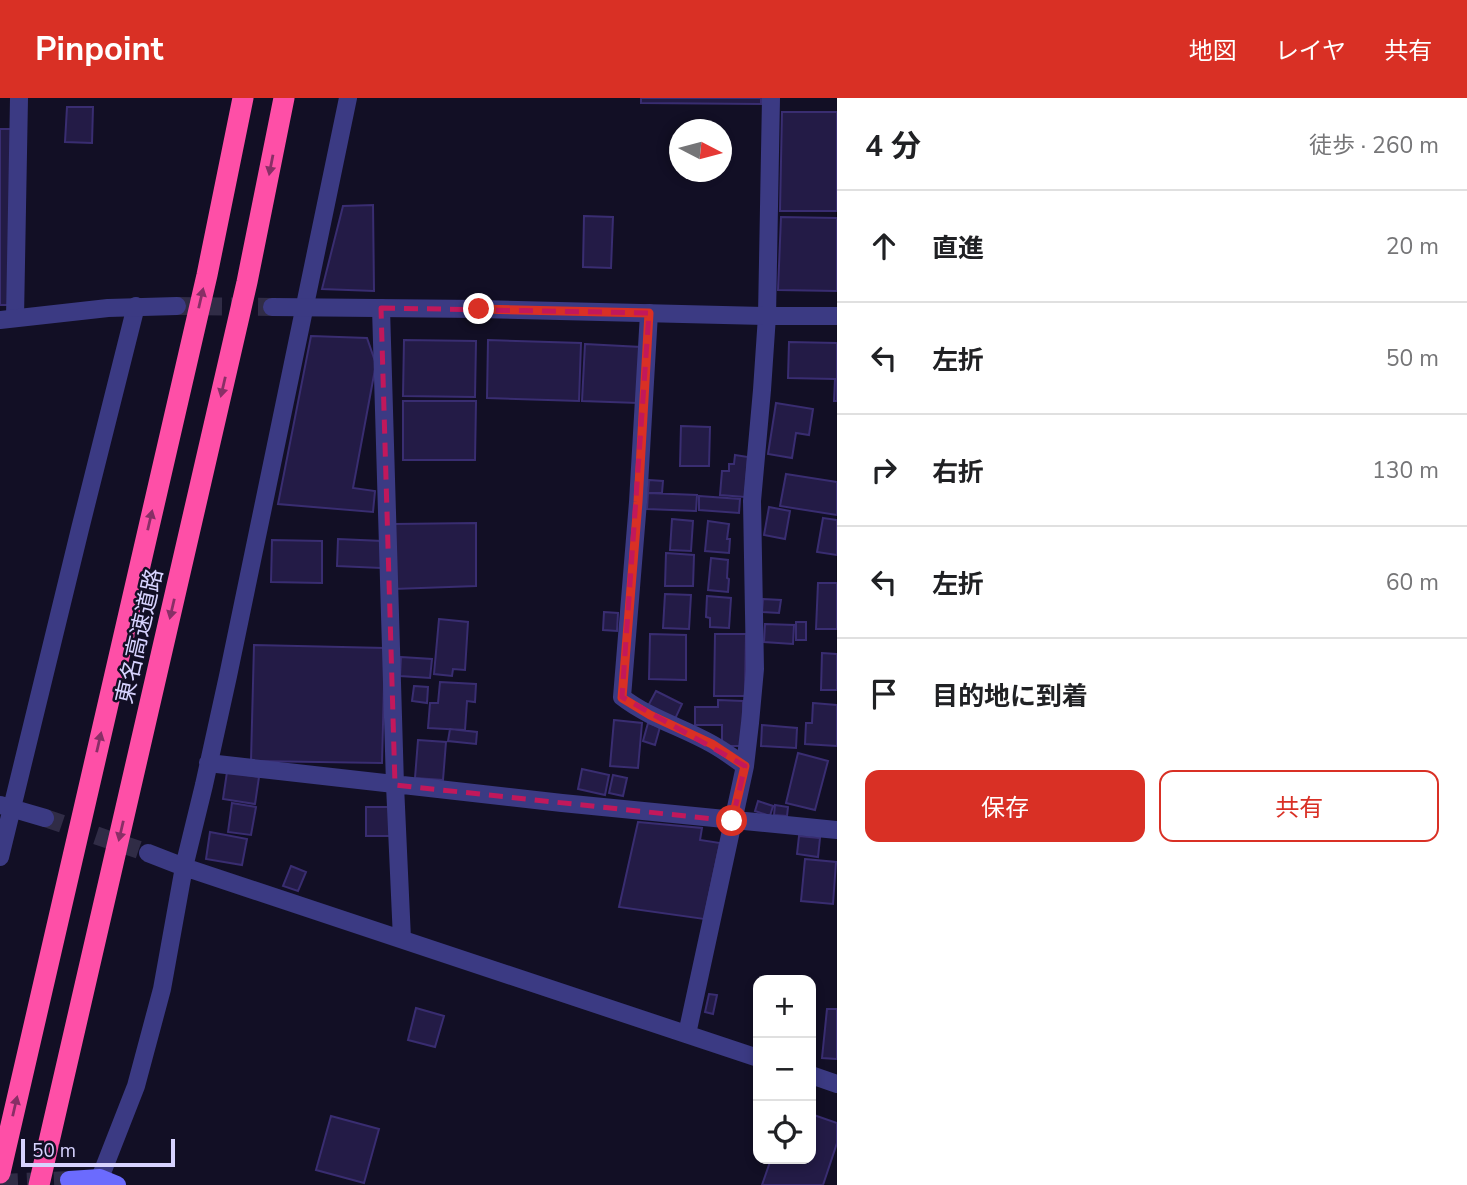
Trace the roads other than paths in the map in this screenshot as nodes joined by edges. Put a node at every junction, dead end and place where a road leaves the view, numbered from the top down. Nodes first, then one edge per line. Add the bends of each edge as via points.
1 (19, 98) edge
2 (243, 98) edge
3 (284, 98) edge
4 (348, 98) edge
5 (771, 98) edge
6 (136, 306) junction
7 (177, 306) tunnel mouth
8 (272, 307) tunnel mouth
9 (305, 307) junction
10 (381, 309) junction
11 (649, 313) junction
12 (767, 316) junction
13 (837, 316) edge
14 (8, 319) edge
15 (208, 763) junction
16 (745, 766) junction
17 (395, 785) junction
18 (6, 806) edge
19 (45, 818) tunnel mouth
20 (732, 821) junction
21 (837, 831) edge
22 (148, 853) tunnel mouth
23 (0, 858) edge
24 (184, 867) junction
25 (401, 939) junction
26 (687, 1034) junction
27 (753, 1056) edge
28 (816, 1077) edge
29 (837, 1084) edge
30 (0, 1173) edge
31 (100, 1178) junction
32 (69, 1180) dead end
33 (39, 1185) edge
34 (117, 1185) edge

1 - 14 street
30 -> 2 highway, 東名高速道路 via 204,288
3 -> 33 highway, 東名高速道路 via 247,282
4 - 9 street
5 - 12 street
6 - 7 street
6 - 14 street
6 - 18 street
8 - 9 street
9 - 10 street
9 - 15 street
10 - 11 street
10 - 17 street
11 - 12 street
11 - 16 street via 622,698
12 - 13 street
12 - 16 street via 752,501 755,669
15 - 17 street
15 - 24 street
16 - 20 street
17 - 20 street
17 - 25 street
18 - 19 street
18 - 23 street
20 - 21 street
20 - 26 street
22 - 24 street
24 - 25 street
24 - 31 street via 156,1013 136,1086
25 - 26 street
26 - 27 street
28 - 29 street
31 - 32 main road
31 - 34 main road

